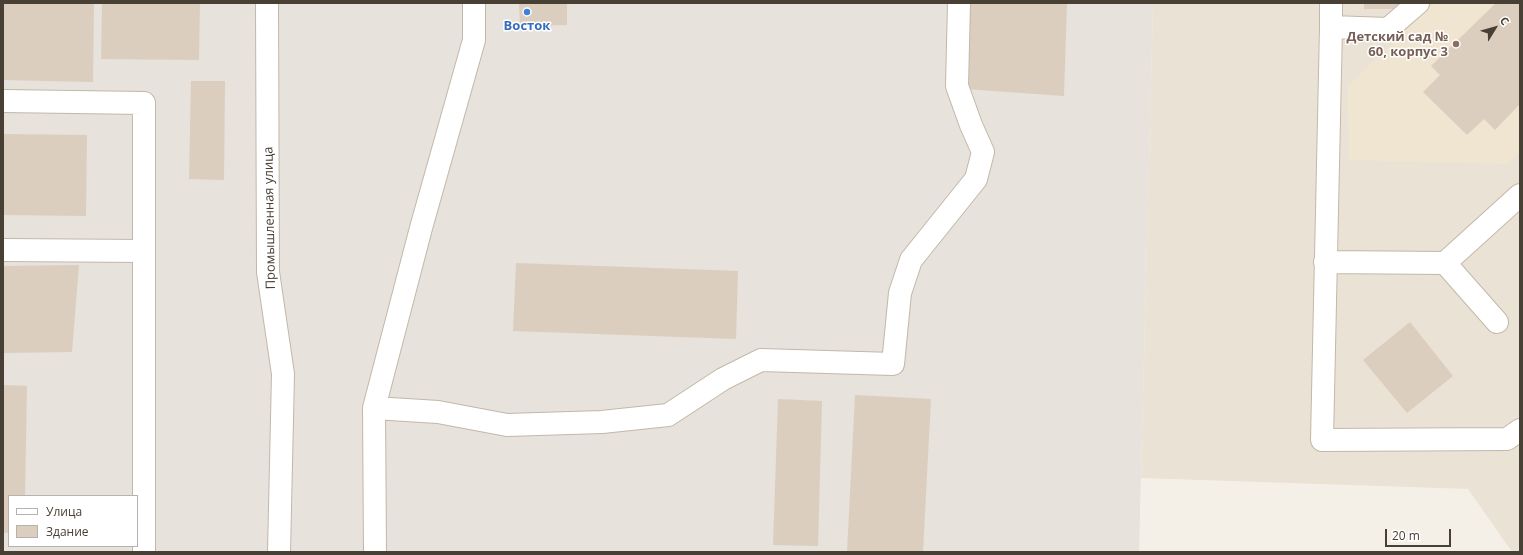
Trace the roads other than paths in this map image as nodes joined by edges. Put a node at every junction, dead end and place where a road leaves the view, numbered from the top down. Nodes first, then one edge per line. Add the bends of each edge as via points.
1 (267, 3) edge
2 (474, 3) edge
3 (959, 3) edge
4 (1331, 3) edge
5 (1418, 3) edge
6 (1331, 27) junction
7 (3, 101) edge
8 (1520, 195) edge
9 (3, 250) edge
10 (144, 251) junction
11 (1325, 262) junction
12 (1445, 263) junction
13 (1497, 322) dead end
14 (374, 408) junction
15 (1520, 430) edge
16 (144, 552) edge
17 (279, 552) edge
18 (375, 552) edge

1 - 17 street, Промышленная улица via 268,272 283,374
2 - 14 street via 474,40 420,228
3 - 14 street via 957,86 983,152 976,179 911,260 900,293 894,364 761,360 723,379 668,415 602,422 507,425 438,412
4 - 6 street
5 - 6 street via 1388,29
6 - 11 street
7 - 10 street via 144,103
8 - 12 street
9 - 10 street
10 - 16 street
11 - 12 street
11 - 15 street via 1322,440 1507,439
12 - 13 street
14 - 18 street

